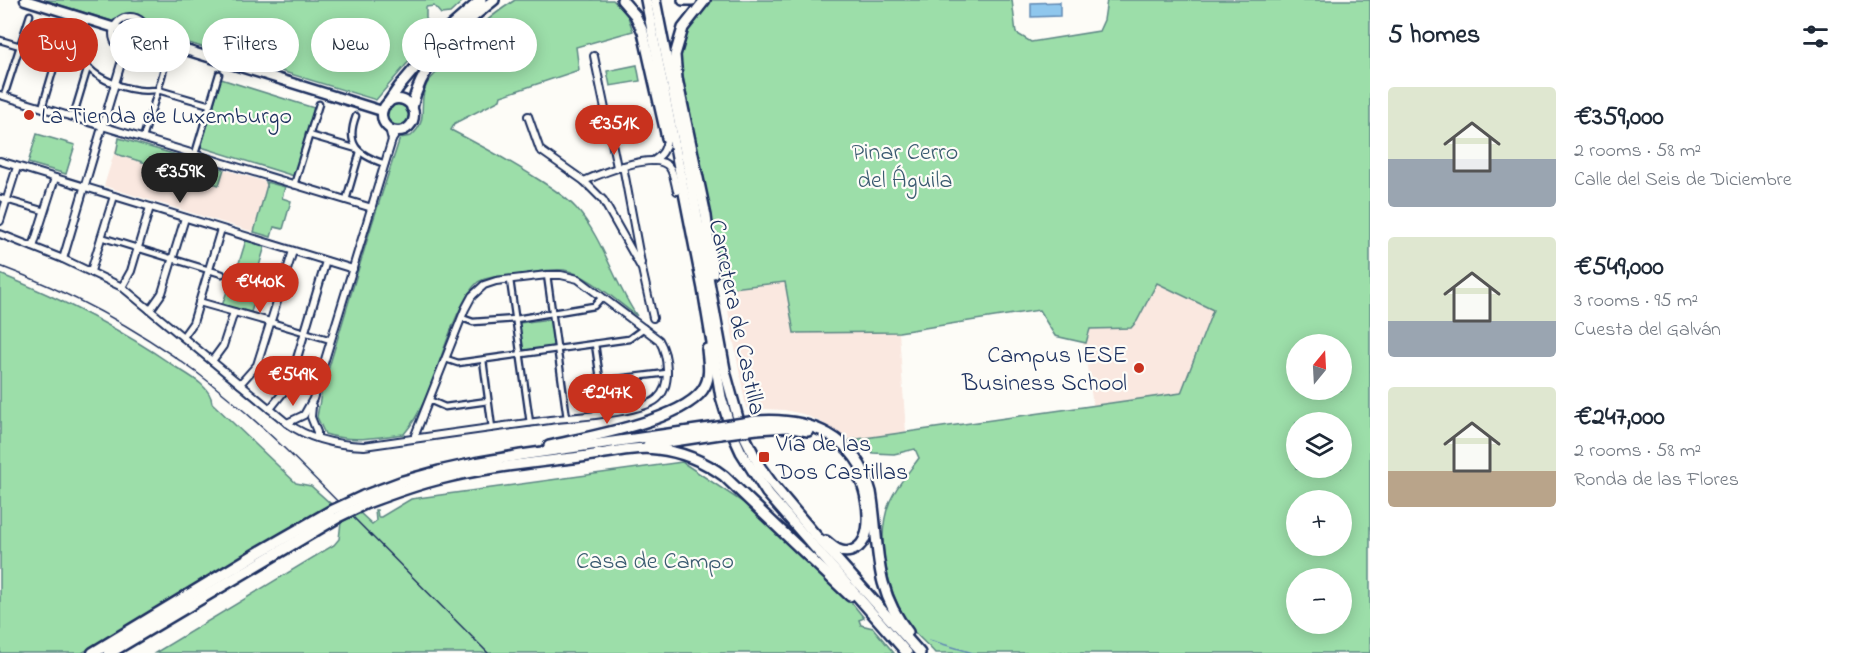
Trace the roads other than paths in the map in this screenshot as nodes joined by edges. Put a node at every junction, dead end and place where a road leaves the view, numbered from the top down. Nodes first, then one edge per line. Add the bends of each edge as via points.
1 (25, 0) edge
2 (622, 0) edge
3 (640, 0) edge
4 (646, 0) edge
5 (655, 0) edge
6 (683, 0) edge
7 (692, 0) edge
8 (705, 0) edge
9 (490, 1) edge
10 (30, 15) dead end
11 (29, 18) edge
12 (110, 28) edge
13 (0, 40) edge
14 (18, 45) edge
15 (190, 51) edge
16 (18, 52) edge
17 (594, 56) dead end
18 (53, 72) edge
19 (86, 72) edge
20 (93, 72) edge
21 (120, 72) edge
22 (163, 72) edge
23 (219, 74) dead end
24 (117, 83) junction
25 (158, 90) junction
26 (2, 96) edge
27 (658, 97) junction
28 (319, 104) dead end
29 (210, 105) junction
30 (385, 107) junction
31 (42, 108) junction
32 (412, 108) junction
33 (356, 116) dead end
34 (528, 116) dead end
35 (73, 117) junction
36 (103, 126) junction
37 (389, 128) junction
38 (398, 131) junction
39 (309, 135) junction
40 (143, 138) junction
41 (392, 140) junction
42 (668, 141) junction
43 (358, 150) junction
44 (195, 154) junction
45 (0, 161) edge
46 (653, 161) junction
47 (385, 164) junction
48 (17, 166) junction
49 (620, 167) junction
50 (55, 178) junction
51 (584, 181) junction
52 (294, 184) junction
53 (85, 187) junction
54 (677, 191) junction
55 (114, 196) junction
56 (3, 199) edge
57 (346, 200) junction
58 (150, 207) junction
59 (372, 208) junction
60 (44, 211) junction
61 (185, 218) junction
62 (0, 221) edge
63 (689, 225) junction
64 (221, 229) junction
65 (0, 234) edge
66 (101, 237) junction
67 (33, 247) junction
68 (138, 249) junction
69 (292, 251) junction
70 (63, 259) junction
71 (173, 259) junction
72 (326, 261) junction
73 (697, 262) junction
74 (353, 269) junction
75 (642, 269) junction
76 (208, 270) junction
77 (91, 271) junction
78 (222, 274) dead end
79 (547, 275) junction
80 (510, 280) junction
81 (122, 287) junction
82 (602, 297) junction
83 (199, 302) junction
84 (150, 310) junction
85 (234, 312) junction
86 (553, 314) junction
87 (462, 318) junction
88 (653, 318) dead end
89 (516, 319) junction
90 (270, 322) junction
91 (644, 328) junction
92 (305, 332) junction
93 (183, 337) junction
94 (331, 340) junction
95 (720, 341) junction
96 (595, 344) junction
97 (558, 350) junction
98 (520, 355) junction
99 (446, 359) junction
100 (483, 360) junction
101 (212, 361) junction
102 (667, 373) junction
103 (600, 381) junction
104 (240, 384) junction
105 (313, 399) junction
106 (429, 400) junction
107 (488, 401) junction
108 (270, 409) junction
109 (605, 413) junction
110 (567, 418) junction
111 (287, 423) junction
112 (530, 423) junction
113 (756, 425) junction
114 (492, 428) junction
115 (719, 430) junction
116 (317, 438) junction
117 (415, 438) junction
118 (521, 455) junction
119 (561, 458) junction
120 (773, 485) junction
121 (365, 499) junction
122 (336, 514) junction
123 (93, 653) edge
124 (109, 653) edge
125 (907, 653) edge
126 (922, 653) edge

1 - 12 main road
2 - 27 highway via 643,32
3 - 27 highway
4 - 63 highway, Carretera de Castilla
5 - 95 highway, Carretera de Castilla
6 - 7 highway
8 - 95 highway via 682,28 676,68 709,229
9 - 30 highway via 448,29
9 - 32 highway via 458,30 437,57 417,89
10 - 11 street
13 - 14 street
15 - 30 main road
16 - 26 street
17 - 49 street
18 - 31 street
19 - 35 street
20 - 24 street
21 - 24 street
22 - 25 street
23 - 29 street
24 - 25 street via 138,90
24 - 36 street
25 - 29 street
25 - 40 street
26 - 31 street
27 - 42 highway
28 - 39 street
29 - 44 street
30 - 32 main road via 392,100 401,99
30 - 37 main road via 383,120
31 - 35 street
32 - 38 main road via 412,122
33 - 43 street via 351,138
34 - 51 street via 540,150
35 - 36 street
36 - 40 street
36 - 53 street
37 - 38 main road
37 - 41 street
38 - 41 street
39 - 43 street
39 - 52 street
40 - 44 street
41 - 47 street
42 - 46 street via 665,151
42 - 54 highway
43 - 47 street
43 - 57 street
44 - 52 street
45 - 48 street
46 - 49 street
46 - 54 street via 670,168
47 - 59 street
48 - 50 street
48 - 56 street
49 - 51 street
49 - 75 street
50 - 53 street
50 - 60 street
51 - 75 street via 603,200
52 - 57 street
53 - 55 street
53 - 70 street
54 - 63 highway
55 - 58 street
55 - 66 street
56 - 60 street
56 - 62 street
57 - 59 street
58 - 61 street
58 - 68 street
59 - 74 street
60 - 67 street
61 - 64 street
61 - 71 street
63 - 73 highway, Carretera de Castilla
64 - 69 street
64 - 76 street
65 - 67 street
66 - 68 street
66 - 77 street
67 - 70 street
68 - 71 street
68 - 81 street
69 - 72 street
69 - 90 street
70 - 77 street
71 - 76 street
71 - 84 street via 162,292
72 - 74 street
72 - 92 street
73 - 118 highway via 708,360 702,392 685,405 650,419
73 - 125 highway, Carretera de Castilla via 721,397 741,452 767,493
74 - 94 street
75 - 88 street
76 - 78 street
76 - 83 street
77 - 81 street
79 - 80 street
79 - 82 street via 578,279
79 - 86 street
80 - 87 street via 484,285 472,296
80 - 89 street
81 - 84 street
82 - 86 street via 594,306
82 - 91 street
83 - 85 street
83 - 93 street
84 - 93 street
85 - 90 street
85 - 101 street via 223,346
86 - 89 street
86 - 97 street
87 - 89 street via 473,322
87 - 99 street
89 - 98 street
90 - 92 street
90 - 104 street via 257,365
91 - 96 street via 629,339
91 - 102 street via 659,340
92 - 94 street
92 - 108 street via 289,385
93 - 101 street
94 - 105 street
95 - 120 highway, Carretera de Castilla via 741,429
96 - 97 street
96 - 103 street
97 - 98 street
97 - 110 street
98 - 100 street
98 - 112 street
99 - 100 street via 458,363
99 - 106 street
100 - 107 street
101 - 104 street
102 - 103 street
102 - 109 street via 659,398 651,404
103 - 109 street
104 - 108 street
105 - 111 street via 304,415
105 - 116 street via 311,417
106 - 107 street via 445,406
106 - 117 street
107 - 114 street
108 - 111 street
109 - 110 street
110 - 112 street
111 - 116 street
112 - 114 street
113 - 115 highway, bridge
113 - 120 highway via 802,429 843,452 857,471 865,494 868,521 862,543 855,550 839,551
113 - 126 highway via 786,420 820,430 855,457 871,492 880,574 887,600
114 - 117 street
115 - 118 highway
115 - 119 highway
116 - 117 street via 338,445 364,446
118 - 121 highway via 403,481
119 - 121 highway via 476,471
119 - 125 highway via 654,449 704,462 740,490
120 - 126 highway, Carretera de Castilla
121 - 122 highway, bridge
122 - 123 highway via 258,553
122 - 124 highway

